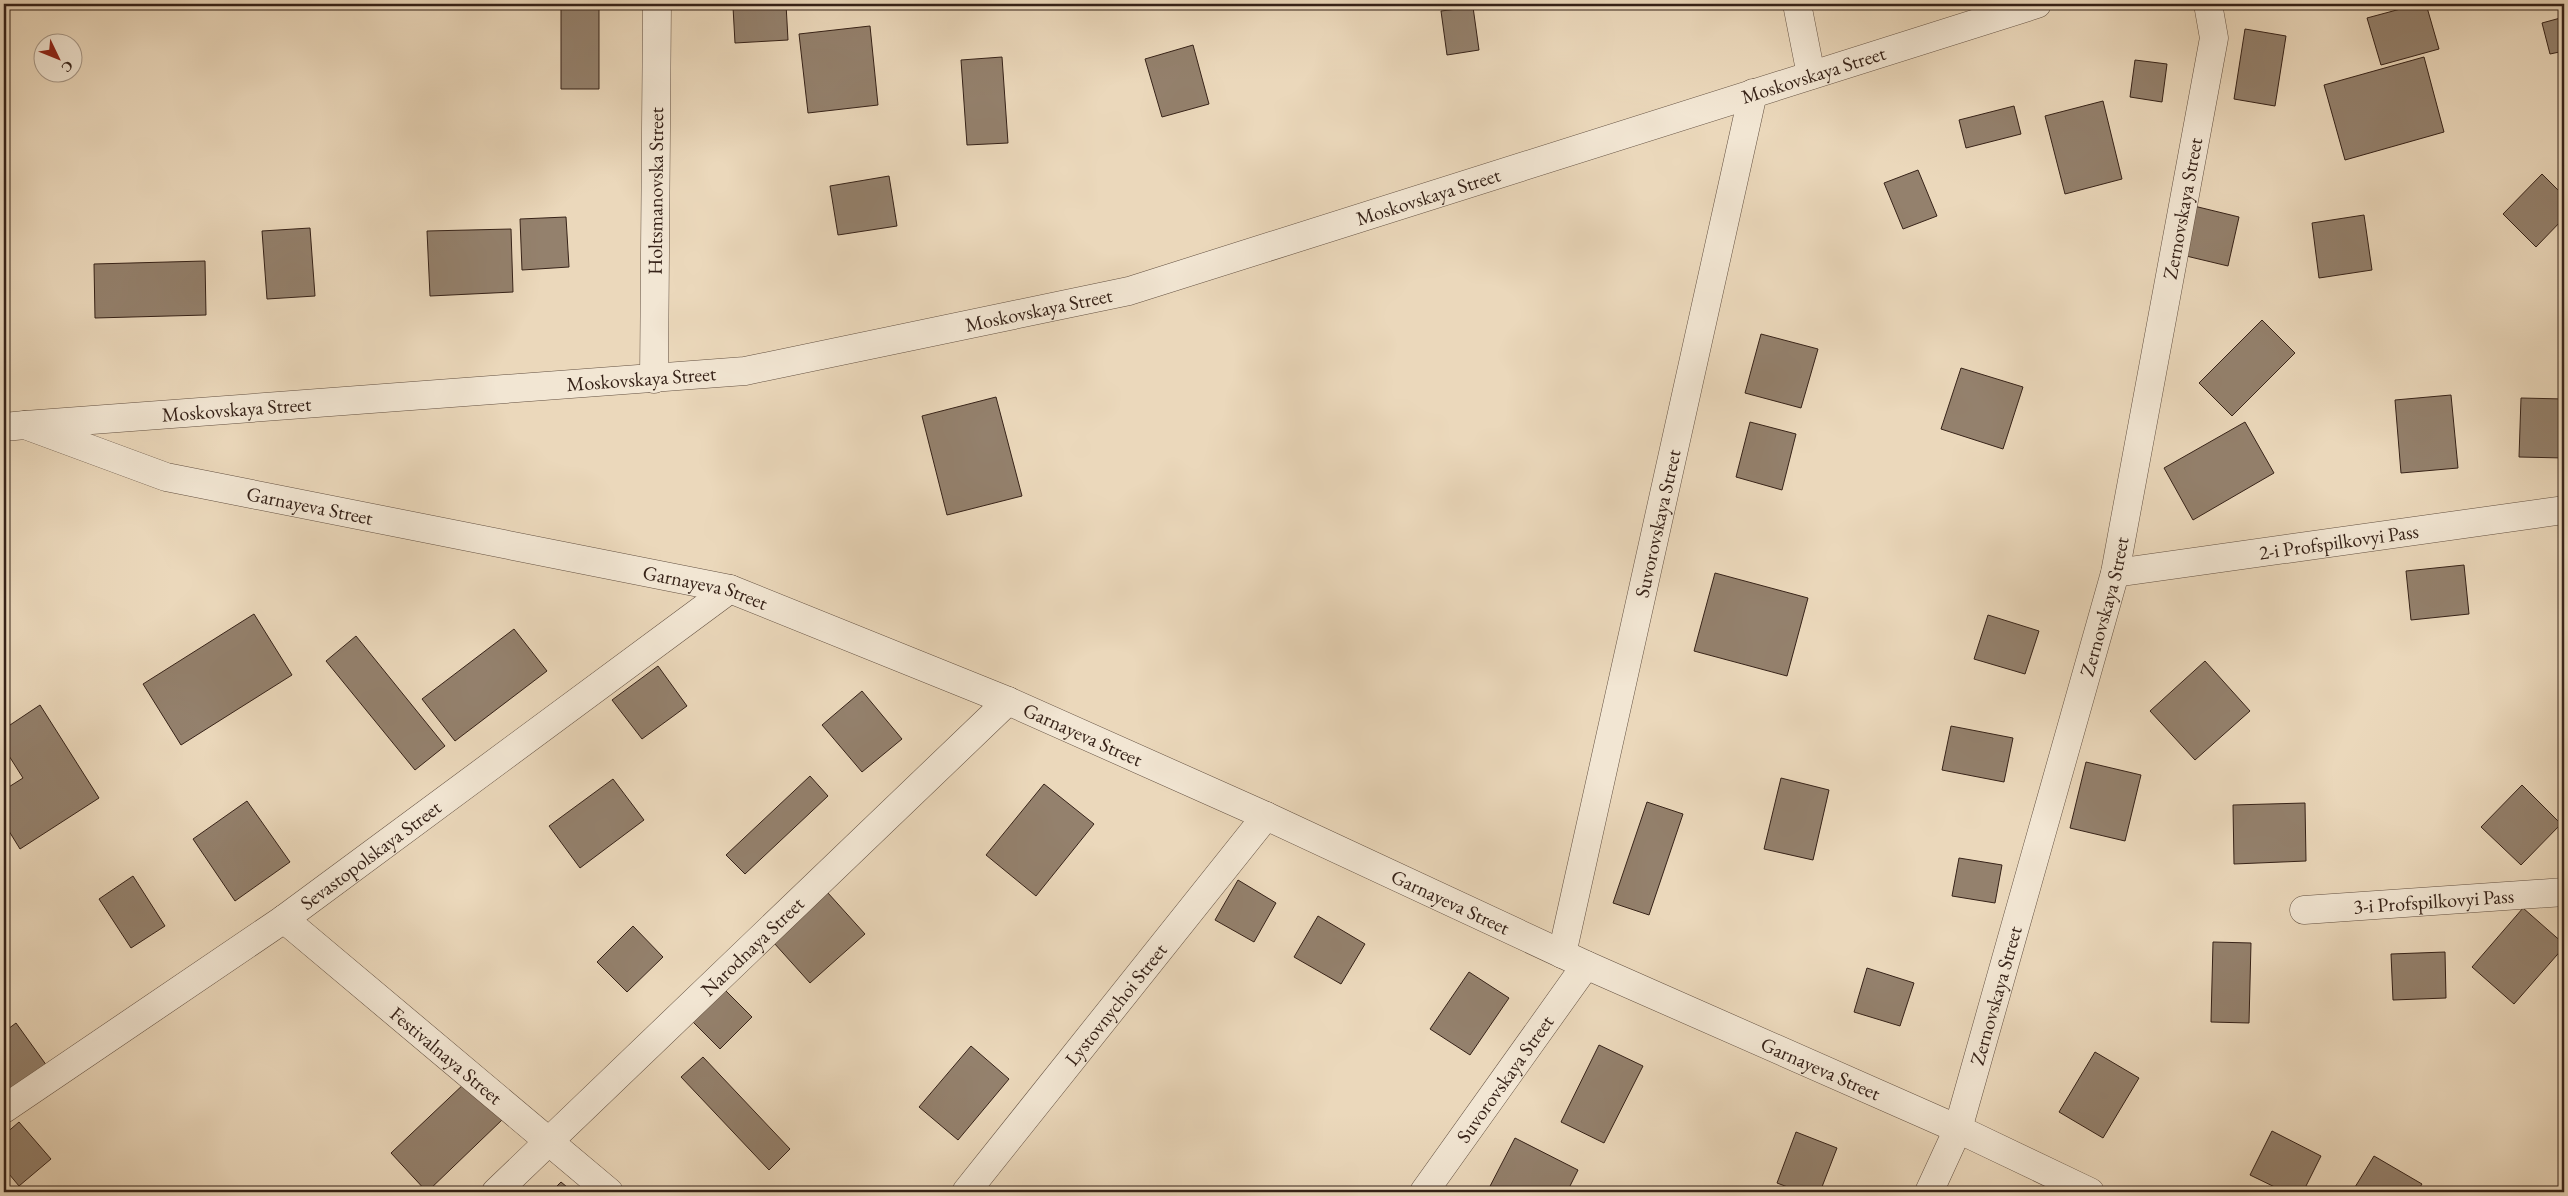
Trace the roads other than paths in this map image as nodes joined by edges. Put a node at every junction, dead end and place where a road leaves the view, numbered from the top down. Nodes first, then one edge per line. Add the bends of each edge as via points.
1 (657, 4) edge
2 (1797, 4) edge
3 (2037, 4) edge
4 (2208, 4) edge
5 (1812, 75) junction
6 (1753, 93) junction
7 (654, 379) junction
8 (14, 426) edge
9 (2564, 510) edge
10 (2115, 572) junction
11 (730, 589) junction
12 (1008, 702) junction
13 (1266, 816) junction
14 (2564, 892) edge
15 (2304, 910) dead end
16 (284, 919) junction
17 (1562, 954) junction
18 (1586, 965) junction
19 (4, 1109) edge
20 (1958, 1129) junction
21 (549, 1141) junction
22 (496, 1192) edge
23 (609, 1192) edge
24 (966, 1192) edge
25 (1424, 1192) edge
26 (1929, 1192) edge
27 (2090, 1192) edge

1 - 7 street, Holtsmanovska Street
2 - 5 street
3 - 5 street, Moskovskaya Street
4 - 10 street, Zernovskaya Street via 2214,38
5 - 6 street, Moskovskaya Street
6 - 7 street, Moskovskaya Street via 1129,291 745,371
6 - 17 street, Suvorovskaya Street
7 - 8 street, Moskovskaya Street
8 - 11 street, Garnayeva Street via 166,477
9 - 10 street, 2-i Profspilkovyi Pass
10 - 20 street, Zernovskaya Street
11 - 12 street, Garnayeva Street
11 - 16 street, Sevastopolskaya Street
12 - 13 street, Garnayeva Street
12 - 21 street, Narodnaya Street
13 - 17 street, Garnayeva Street
13 - 24 street, Lystovnychoi Street
14 - 15 street, 3-i Profspilkovyi Pass
16 - 19 street, Sevastopolskaya Street
16 - 21 street, Festivalnaya Street
17 - 18 street, Garnayeva Street
18 - 20 street, Garnayeva Street
18 - 25 street, Suvorovskaya Street
20 - 26 street, Zernovskaya Street
20 - 27 street, Garnayeva Street
21 - 22 street, Narodnaya Street
21 - 23 street, Festivalnaya Street

